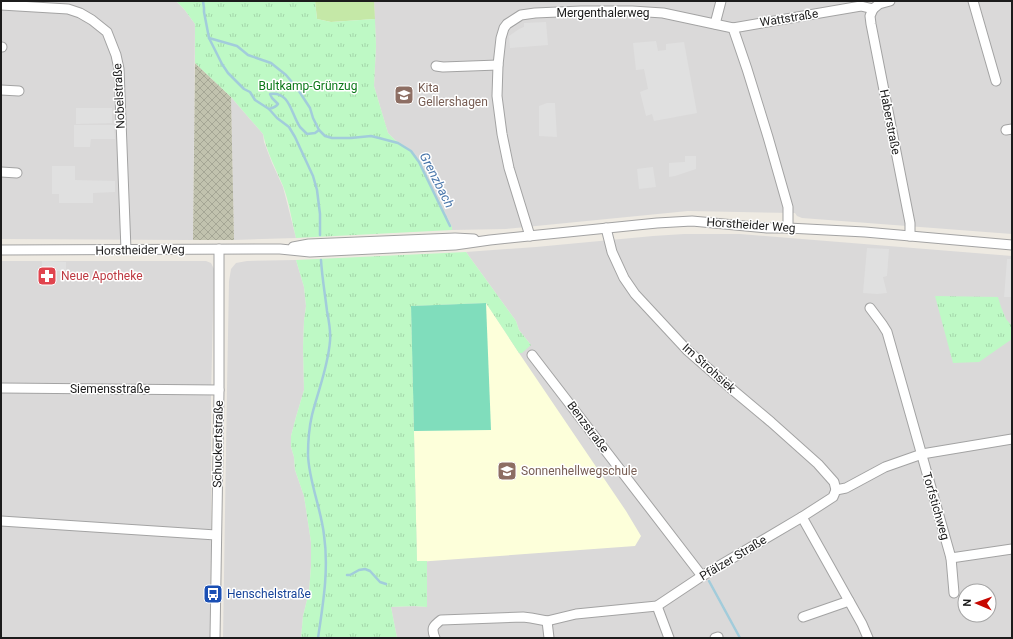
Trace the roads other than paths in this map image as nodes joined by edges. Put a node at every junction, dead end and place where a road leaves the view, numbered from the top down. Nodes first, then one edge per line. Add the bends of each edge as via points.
1 (721, 1) edge
2 (890, 1) edge
3 (973, 1) edge
4 (1, 5) edge
5 (873, 9) junction
6 (715, 24) junction
7 (733, 28) junction
8 (498, 65) junction
9 (436, 66) dead end
10 (996, 81) dead end
11 (2, 87) edge
12 (20, 91) dead end
13 (1, 172) edge
14 (17, 173) dead end
15 (606, 228) junction
16 (788, 228) junction
17 (530, 236) junction
18 (910, 236) junction
19 (1012, 245) edge
20 (219, 249) junction
21 (1, 250) edge
22 (126, 250) junction
23 (870, 308) dead end
24 (532, 355) dead end
25 (1, 388) edge
26 (219, 390) junction
27 (1012, 439) edge
28 (922, 454) junction
29 (836, 490) junction
30 (802, 517) junction
31 (1, 521) edge
32 (216, 535) junction
33 (1012, 549) edge
34 (951, 558) junction
35 (702, 576) junction
36 (954, 593) dead end
37 (849, 602) junction
38 (657, 606) junction
39 (803, 617) dead end
40 (547, 621) junction
41 (215, 638) edge
42 (435, 638) edge
43 (549, 638) edge
44 (669, 638) edge
45 (868, 638) edge

1 - 6 street
2 - 5 street
3 - 10 street
4 - 22 street, Nobelstraße via 68,9 92,20 107,32 116,55 118,69
5 - 7 street, Wattstraße via 861,6
5 - 18 street, Haberstraße via 870,16 871,24 910,222
6 - 7 street, Mergenthalerweg
6 - 8 street, Mergenthalerweg via 663,13 632,11 576,11 521,15 504,28
7 - 16 street via 788,207
8 - 9 street
8 - 17 street, Mergenthalerweg via 497,96 503,140
11 - 12 street
13 - 14 street
15 - 16 street, Horstheider Weg via 692,221
15 - 17 street, Horstheider Weg
15 - 29 street, Im Strohsiek via 612,252 635,294 687,350 818,464 834,482
16 - 18 street, Horstheider Weg
17 - 20 street, Horstheider Weg via 490,240 455,238 309,244 280,250
18 - 19 street, Horstheider Weg
20 - 22 street, Horstheider Weg
20 - 26 street, Schuckertstraße
21 - 22 street, Horstheider Weg
23 - 28 street via 887,332
24 - 35 street, Benzstraße
25 - 26 street, Siemensstraße
26 - 32 street, Schuckertstraße
27 - 28 street, Pfälzer Straße
28 - 29 street, Pfälzer Straße via 885,467 846,488
28 - 34 street, Torfstichweg
29 - 30 street, Pfälzer Straße via 833,497
30 - 35 street, Pfälzer Straße
30 - 37 street
31 - 32 street
32 - 41 street, Schuckertstraße
33 - 34 street
34 - 36 street, Torfstichweg
35 - 38 street, Pfälzer Straße
37 - 39 street
37 - 45 street
38 - 40 street, Pfälzer Straße via 576,614
38 - 44 street
40 - 42 street via 523,617 441,620 434,626
40 - 43 street

